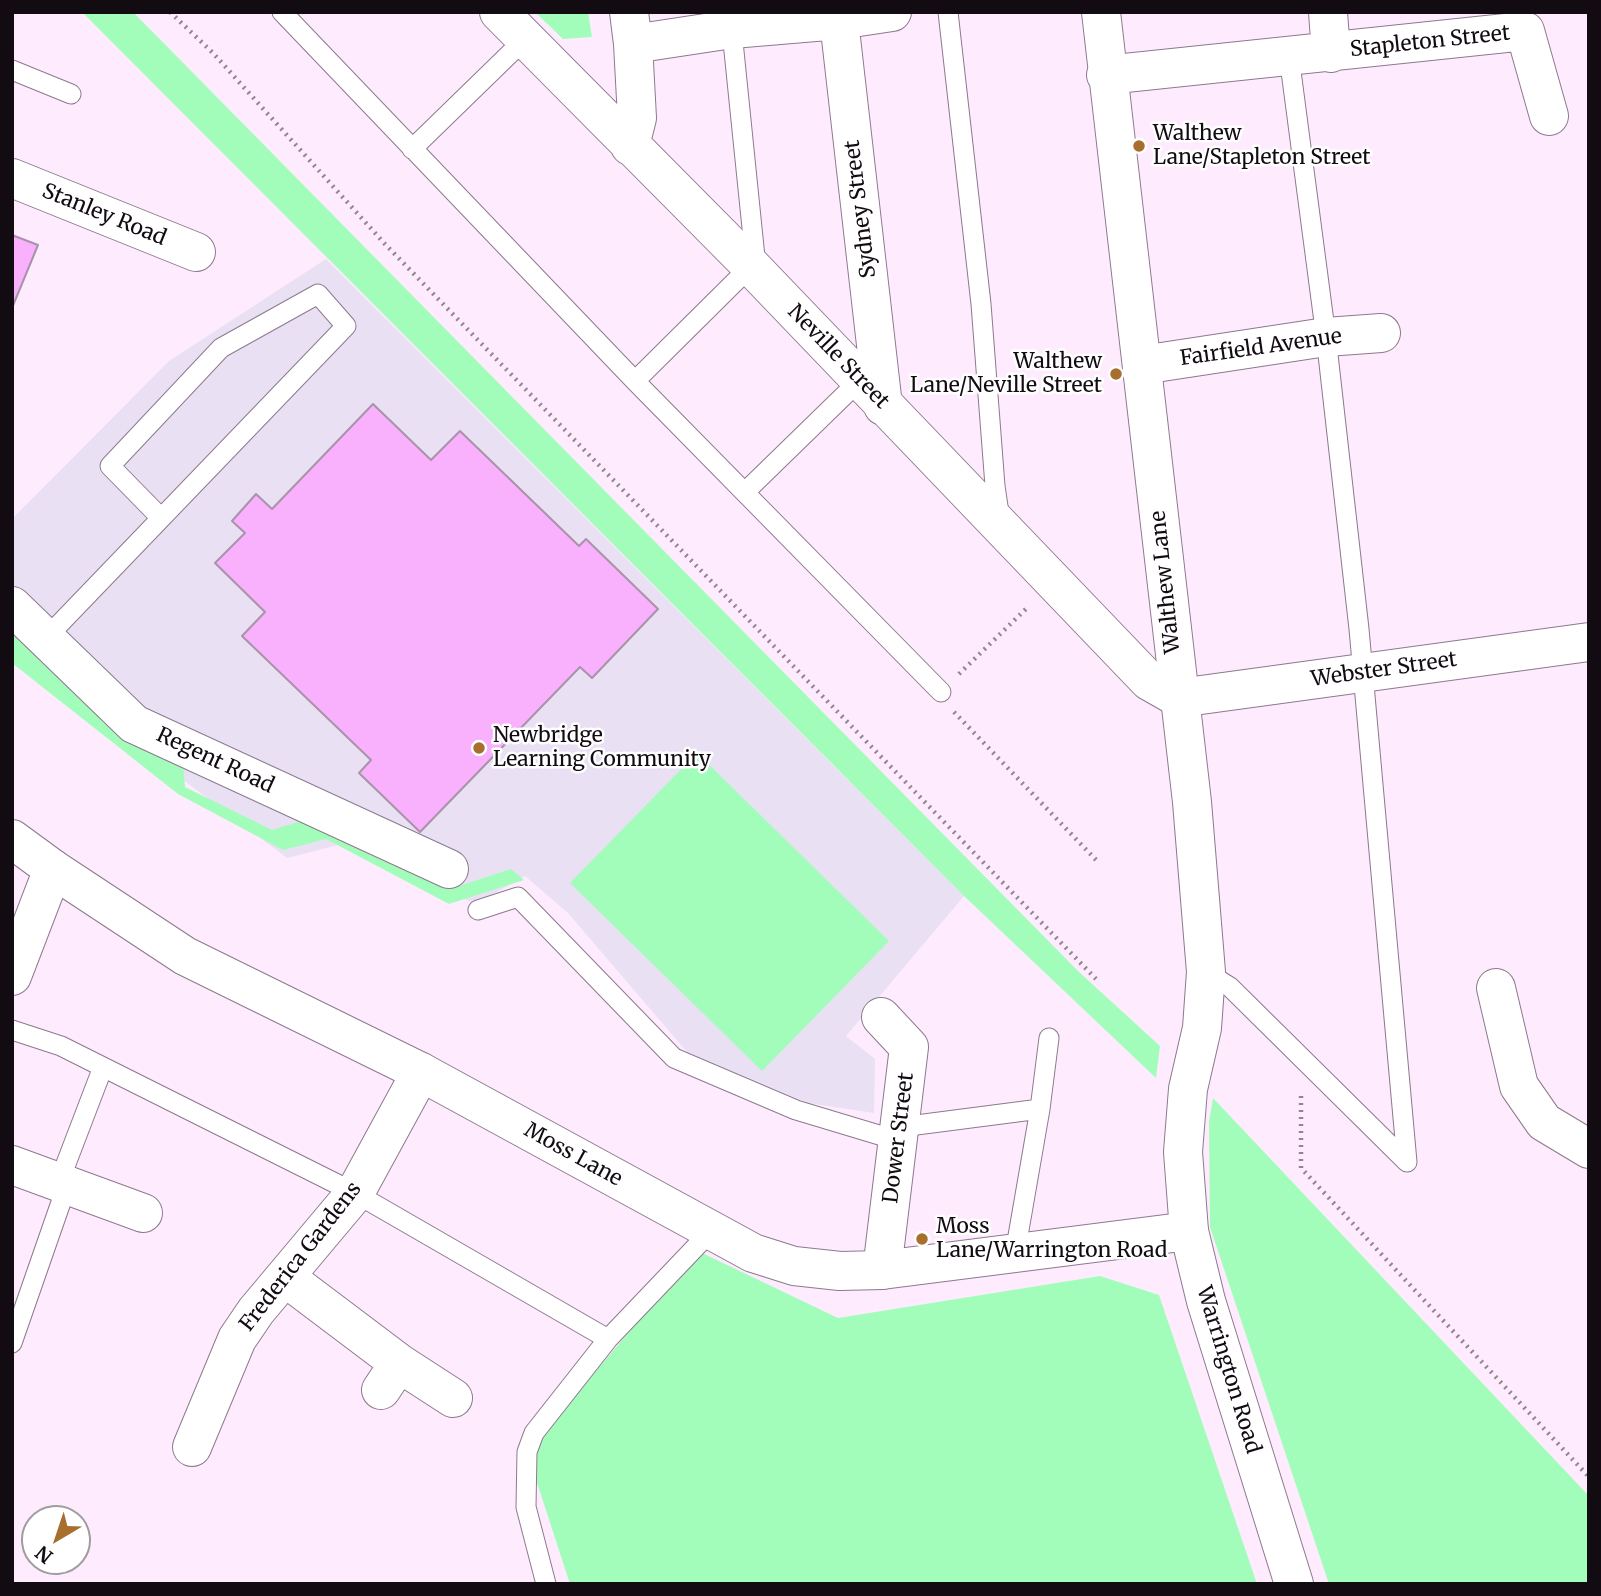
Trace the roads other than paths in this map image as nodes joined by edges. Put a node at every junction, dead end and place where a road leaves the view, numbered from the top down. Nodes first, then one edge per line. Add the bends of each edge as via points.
1 (282, 12) edge
2 (499, 12) edge
3 (892, 12) edge
4 (948, 12) edge
5 (1101, 12) edge
6 (1328, 12) edge
7 (838, 16) edge
8 (731, 20) edge
9 (631, 28) edge
10 (525, 40) junction
11 (1331, 53) junction
12 (1289, 56) junction
13 (12, 70) edge
14 (1106, 75) junction
15 (71, 94) dead end
16 (1549, 116) dead end
17 (630, 146) junction
18 (412, 149) junction
19 (12, 178) edge
20 (196, 252) dead end
21 (754, 269) junction
22 (1381, 333) dead end
23 (1326, 337) junction
24 (1142, 365) junction
25 (635, 381) junction
26 (871, 393) junction
27 (745, 492) junction
28 (161, 518) junction
29 (1001, 525) junction
30 (12, 606) edge
31 (46, 639) junction
32 (1589, 642) edge
33 (1363, 672) junction
34 (941, 692) road end
35 (1179, 698) junction
36 (12, 839) edge
37 (53, 869) junction
38 (449, 869) dead end
39 (478, 910) dead end
40 (1206, 972) junction
41 (12, 976) edge
42 (1496, 988) dead end
43 (881, 1017) dead end
44 (12, 1030) edge
45 (1049, 1038) dead end
46 (103, 1067) junction
47 (421, 1072) junction
48 (1040, 1109) junction
49 (900, 1134) junction
50 (1589, 1149) edge
51 (1183, 1152) joint
52 (12, 1166) edge
53 (63, 1184) junction
54 (355, 1193) junction
55 (143, 1213) dead end
56 (711, 1231) junction
57 (1189, 1231) junction
58 (1015, 1253) junction
59 (882, 1270) junction
60 (285, 1277) junction
61 (608, 1339) junction
62 (12, 1342) edge
63 (453, 1398) dead end
64 (192, 1447) dead end
65 (546, 1584) edge
66 (1294, 1584) edge

1 - 18 lane
2 - 10 street, Neville Street
3 - 7 street
4 - 29 lane
5 - 14 street, Walthew Lane
6 - 11 street, Stapleton Street
7 - 8 street
7 - 26 street, Sydney Street
8 - 9 street
8 - 21 lane
9 - 17 street via 637,118
10 - 17 street, Neville Street
10 - 18 lane
11 - 12 street, Stapleton Street
11 - 16 street, Stapleton Street via 1525,31
12 - 14 street, Stapleton Street
12 - 23 lane
13 - 15 lane
14 - 24 street, Walthew Lane
17 - 21 street, Neville Street
18 - 25 lane
19 - 20 street, Stanley Road
21 - 25 lane
21 - 26 street, Neville Street
22 - 23 street, Fairfield Avenue
23 - 24 street, Fairfield Avenue
23 - 33 lane
24 - 35 street, Walthew Lane
25 - 27 lane
26 - 27 lane
26 - 29 street, Neville Street
27 - 34 lane
28 - 28 lane via 346,326 318,294 222,348 110,466
28 - 31 lane
29 - 35 street, Neville Street via 1149,681
30 - 31 street, Regent Road
31 - 38 street, Regent Road via 134,724
32 - 33 street, Webster Street
33 - 35 street, Webster Street
33 - 40 lane via 1407,1162 1230,987
35 - 40 street, Walthew Lane
36 - 37 street, Moss Lane
37 - 41 street
37 - 47 street, Moss Lane via 185,956
39 - 49 lane via 518,897 674,1058 796,1110
40 - 51 street, Walthew Lane
42 - 50 street via 1519,1086 1544,1122
43 - 49 street, Dower Street via 909,1047
44 - 46 lane via 61,1046
45 - 48 lane
46 - 53 lane
46 - 54 lane
47 - 54 street, Frederica Gardens
47 - 56 street, Moss Lane
48 - 49 lane
48 - 58 lane
49 - 59 street, Dower Street
51 - 57 street, Warrington Road
52 - 53 street
53 - 55 street
53 - 62 lane
54 - 60 street, Frederica Gardens
54 - 61 lane
56 - 59 street, Moss Lane via 753,1253 794,1266
56 - 61 lane
57 - 58 street, Moss Lane
57 - 66 street, Warrington Road via 1206,1301
58 - 59 street, Moss Lane
60 - 63 street via 390,1376
60 - 64 street, Frederica Gardens via 237,1339
61 - 65 lane via 534,1433 527,1452 526,1507

